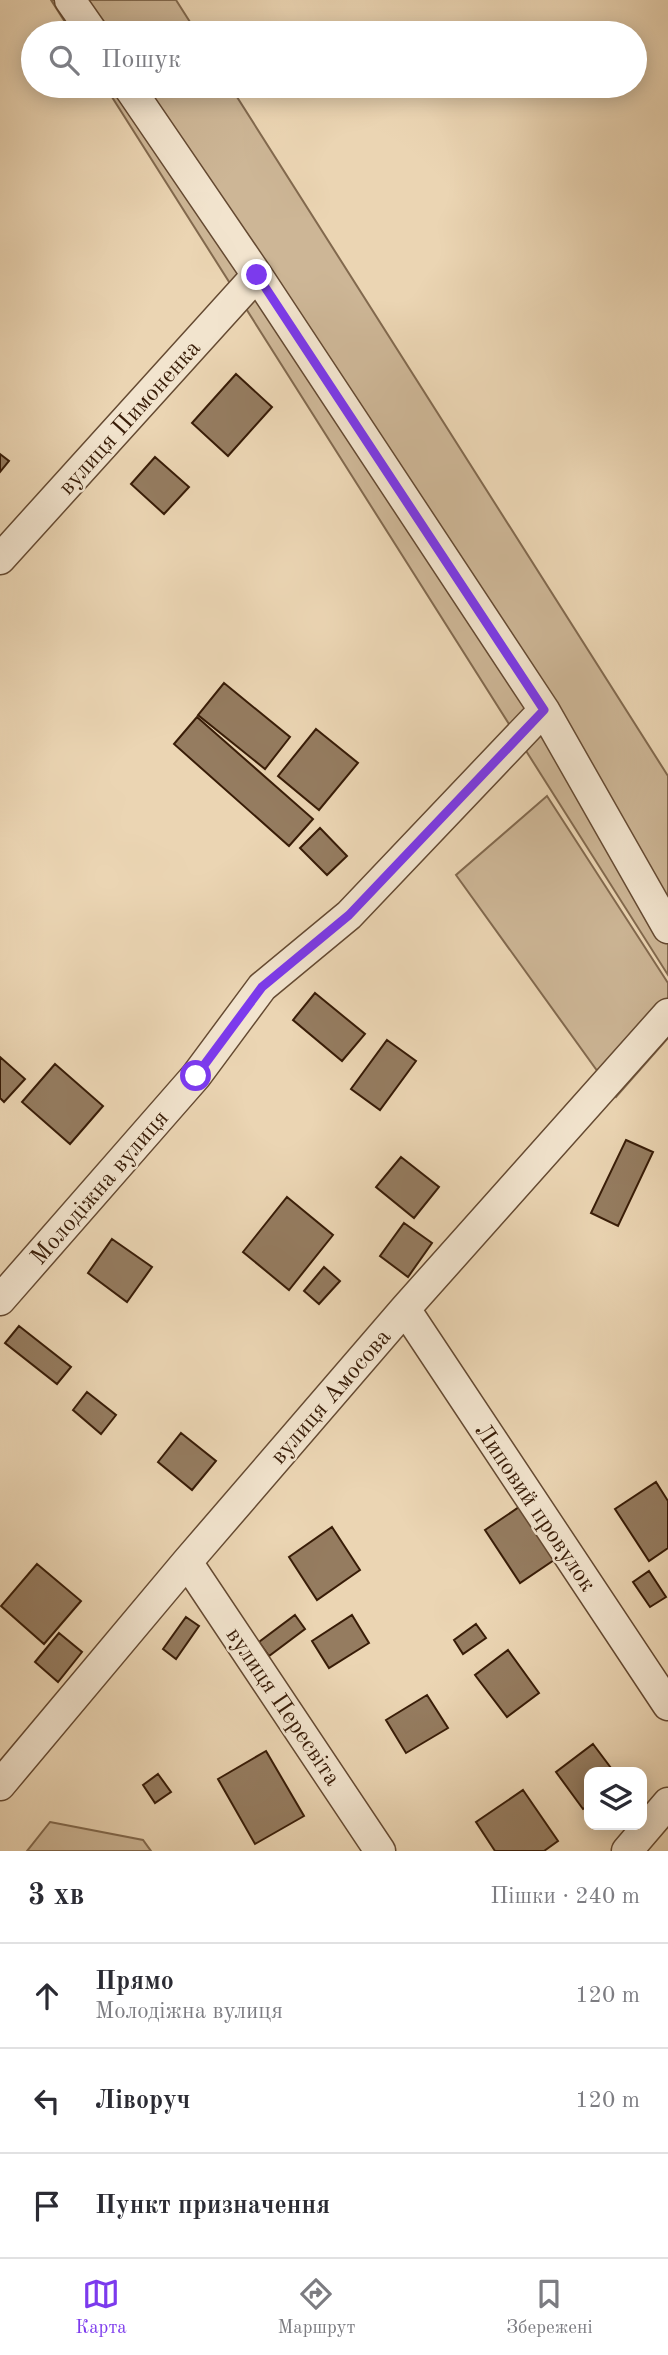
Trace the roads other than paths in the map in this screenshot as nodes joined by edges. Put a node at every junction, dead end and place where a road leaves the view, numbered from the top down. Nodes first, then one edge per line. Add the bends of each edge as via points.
1 (70, 0) edge
2 (85, 21) edge
3 (136, 98) edge
4 (257, 275) junction
5 (0, 559) edge
6 (544, 710) junction
7 (668, 928) edge
8 (668, 1014) edge
9 (0, 1300) edge
10 (405, 1309) junction
11 (187, 1562) junction
12 (668, 1705) edge
13 (0, 1784) edge
14 (668, 1803) edge
15 (380, 1851) edge
16 (627, 1851) edge

1 - 2 street
3 - 4 street
4 - 5 street, вулиця Пимоненка
4 - 6 street
6 - 7 street
6 - 9 street, Молодіжна вулиця via 349,915 262,987 196,1076
8 - 10 street, вулиця Амосова
10 - 11 street, вулиця Амосова
10 - 12 street, Липовий провулок
11 - 13 street, вулиця Амосова
11 - 15 street, вулиця Пересвіта
14 - 16 street

